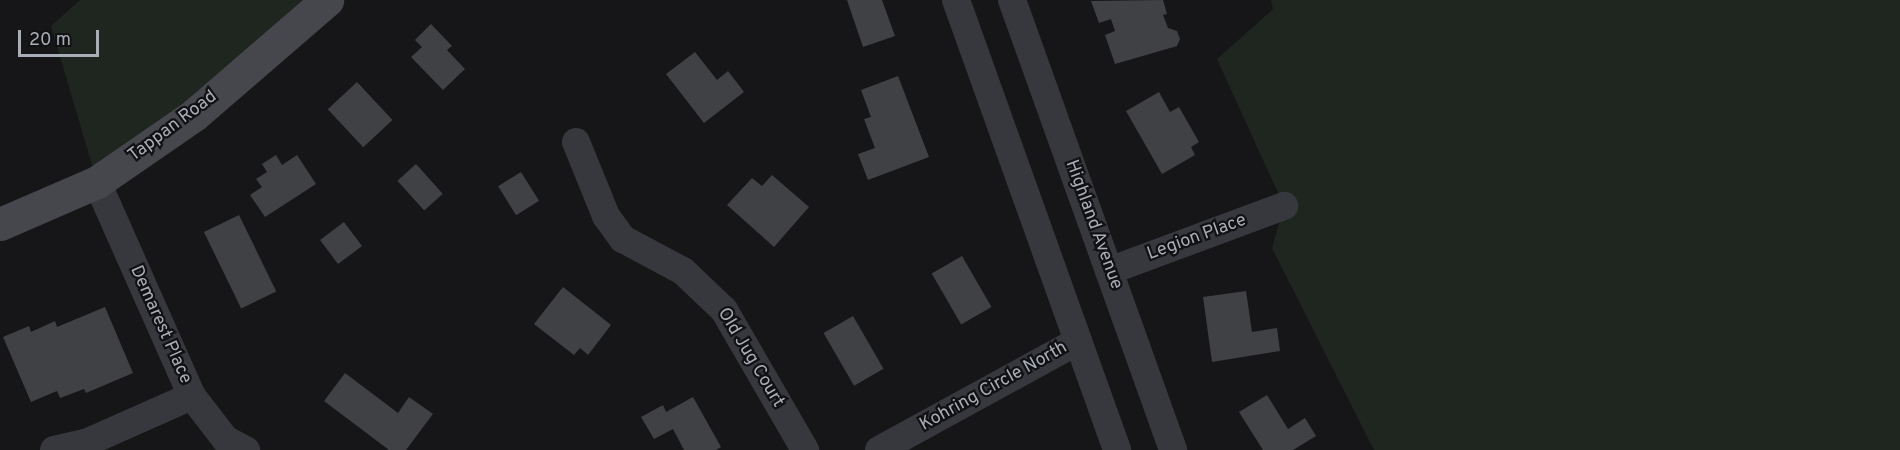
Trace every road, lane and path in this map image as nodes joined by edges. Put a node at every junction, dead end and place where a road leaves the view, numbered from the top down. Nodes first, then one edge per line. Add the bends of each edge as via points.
1 (327, 0) edge
2 (956, 0) edge
3 (1012, 0) edge
4 (576, 142) dead end
5 (97, 182) junction
6 (1284, 206) dead end
7 (0, 225) edge
8 (1109, 271) junction
9 (1078, 341) junction
10 (192, 396) junction
11 (54, 450) edge
12 (246, 450) edge
13 (805, 450) edge
14 (879, 450) edge
15 (1116, 450) edge
16 (1173, 450) edge

1 - 5 street, Tappan Road via 194,115
2 - 9 street
3 - 8 street, Highland Avenue
4 - 13 street, Old Jug Court via 606,216 623,239 683,271 724,310
5 - 7 street, Tappan Road
5 - 10 street, Demarest Place
6 - 8 street, Legion Place
8 - 16 street, Highland Avenue
9 - 14 street, Kohring Circle North
9 - 15 street
10 - 11 street via 88,442
10 - 12 street, Demarest Place via 225,439

